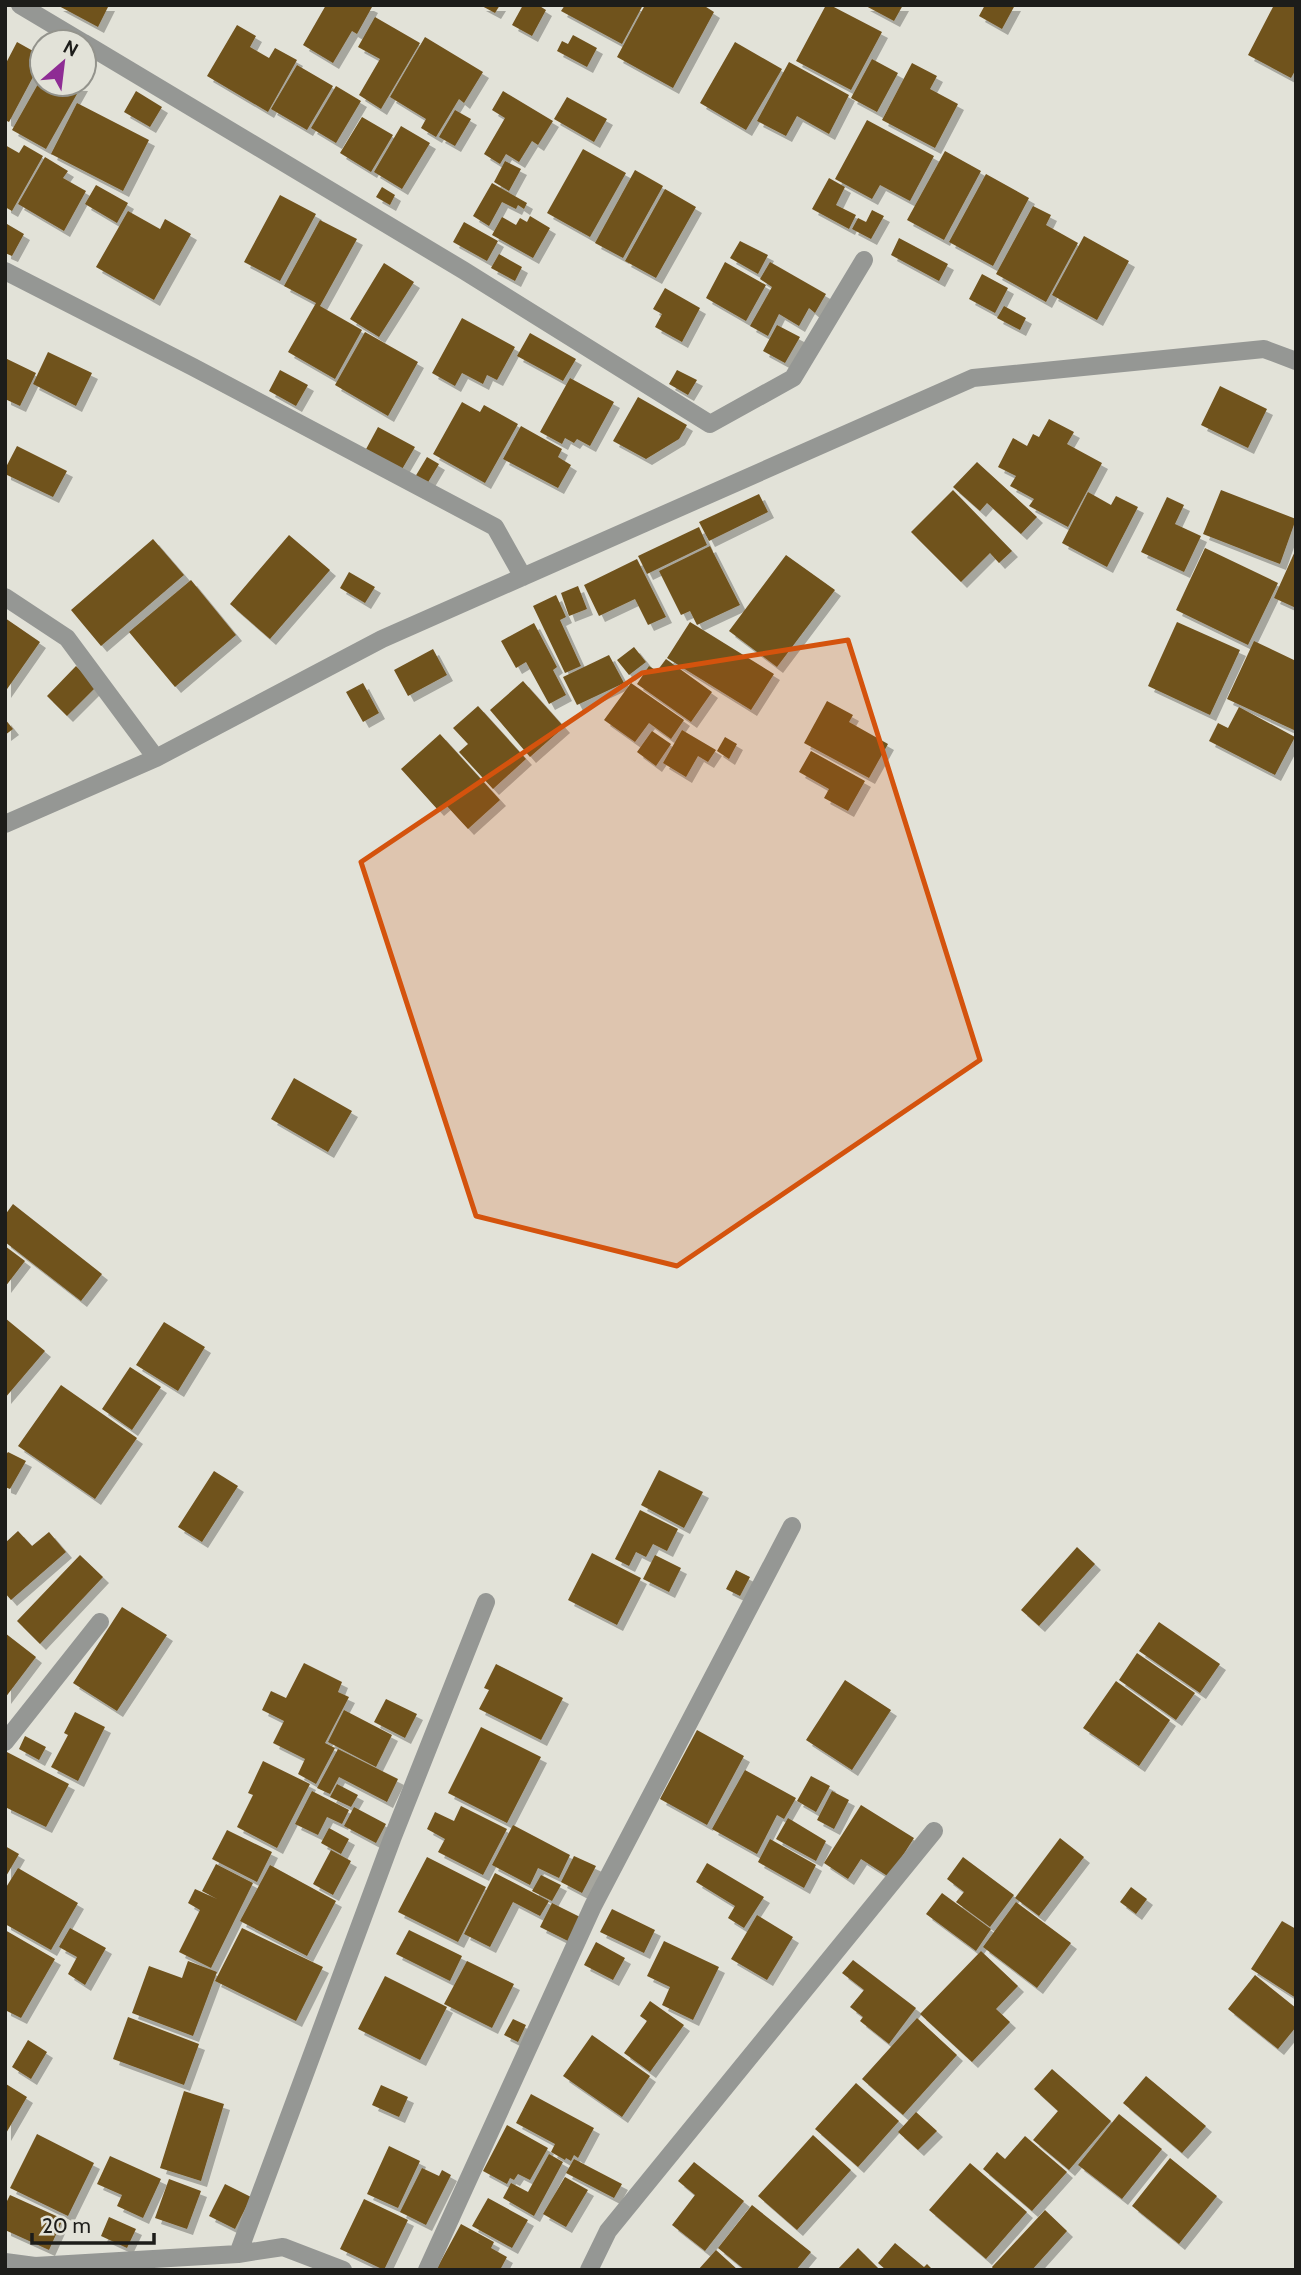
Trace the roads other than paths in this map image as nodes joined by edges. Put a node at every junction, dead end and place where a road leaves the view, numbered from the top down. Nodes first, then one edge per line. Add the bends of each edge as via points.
1 (20, 5) edge
2 (58, 28) edge
3 (98, 52) edge
4 (864, 260) dead end
5 (5, 271) edge
6 (1296, 361) edge
7 (523, 577) junction
8 (5, 597) edge
9 (156, 758) junction
10 (5, 824) edge
11 (793, 1526) dead end
12 (486, 1602) dead end
13 (100, 1622) dead end
14 (5, 1742) edge
15 (934, 1831) dead end
16 (238, 2254) junction
17 (5, 2262) edge
18 (211, 2262) edge
19 (343, 2270) edge
20 (427, 2270) edge
21 (589, 2270) edge

1 - 2 street
3 - 4 street via 452,262 710,424 793,378
5 - 7 street via 495,527
6 - 7 street via 1264,349 973,378
7 - 9 street via 382,639
8 - 9 street via 67,638
9 - 10 street
11 - 20 street via 593,1906
12 - 16 street via 391,1839
13 - 14 street
15 - 21 street via 608,2231
16 - 18 street
16 - 19 street via 283,2247
17 - 18 street via 34,2266

